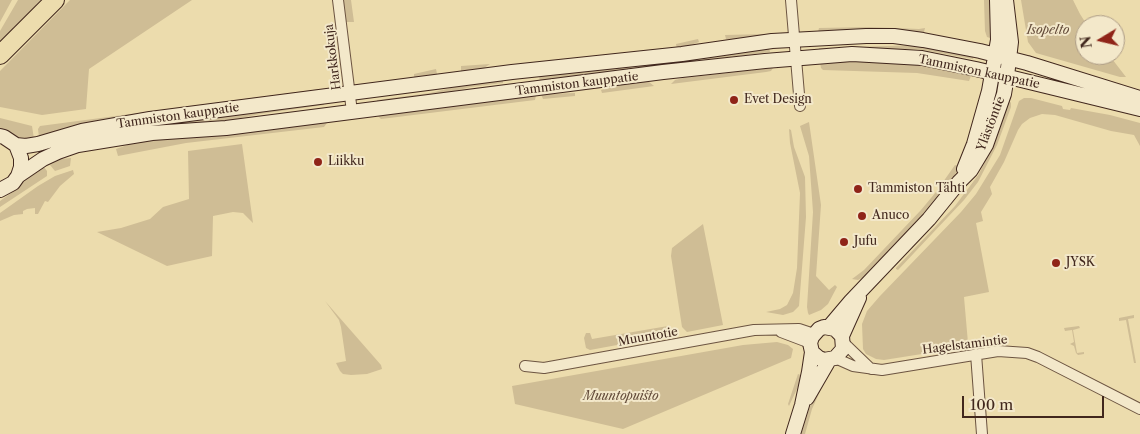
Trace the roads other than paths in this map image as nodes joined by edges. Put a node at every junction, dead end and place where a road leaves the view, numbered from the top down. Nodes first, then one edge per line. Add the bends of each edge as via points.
1 (338, 0) edge
2 (790, 0) edge
3 (997, 0) edge
4 (1006, 0) edge
5 (51, 4) edge
6 (795, 40) junction
7 (0, 55) edge
8 (995, 55) junction
9 (797, 58) junction
10 (1009, 58) junction
11 (992, 73) junction
12 (1007, 76) junction
13 (350, 93) junction
14 (1140, 98) edge
15 (800, 106) dead end
16 (1140, 109) edge
17 (352, 112) junction
18 (0, 136) edge
19 (16, 145) junction
20 (18, 176) junction
21 (959, 182) junction
22 (0, 190) edge
23 (863, 288) junction
24 (829, 327) junction
25 (843, 340) junction
26 (812, 343) junction
27 (976, 354) junction
28 (832, 359) junction
29 (525, 366) dead end
30 (871, 369) junction
31 (802, 404) junction
32 (1140, 409) edge
33 (793, 434) edge
34 (982, 434) edge

1 - 13 street, Harkkokuja
2 - 6 street
3 - 8 main road, Ylästöntie
4 - 10 main road, Ylästöntie
5 - 7 highway
6 - 8 main road, Tammiston kauppatie via 894,36
6 - 9 street
6 - 13 main road, Tammiston kauppatie
8 - 10 main road, Tammiston kauppatie
8 - 11 main road, Ylästöntie
9 - 11 main road, Tammiston kauppatie via 852,54 922,58
9 - 15 street
9 - 17 main road, Tammiston kauppatie
10 - 12 main road, Ylästöntie
10 - 14 main road, Tammiston kauppatie
11 - 12 main road, Tammiston kauppatie
11 - 21 main road, Ylästöntie via 974,144
12 - 16 main road, Tammiston kauppatie
12 - 21 main road, Ylästöntie via 986,145 971,170
13 - 17 street, Harkkokuja
13 - 19 main road, Tammiston kauppatie via 150,119 82,131 38,144
17 - 20 main road, Tammiston kauppatie via 226,128 152,132 78,146 43,159
18 - 19 main road
19 - 20 main road via 21,158
20 - 22 main road, Tammiston kauppatie
21 - 23 main road, Ylästöntie via 929,219
23 - 24 main road, Ylästöntie
23 - 25 main road, Ylästöntie
24 - 25 main road via 835,329
24 - 26 main road, Ylästöntie via 819,329
25 - 28 main road, Ylästöntie via 841,353
25 - 30 street
26 - 28 main road via 819,358
26 - 29 street, Muuntotie via 799,329 754,330 544,368
26 - 31 main road, Ylästöntie
27 - 30 street, Hagelstamintie via 882,370
27 - 32 street, Hagelstamintie via 1013,351 1038,357
27 - 34 street
28 - 30 street, Hagelstamintie
28 - 31 main road, Ylästöntie
31 - 33 main road, Ylästöntie

